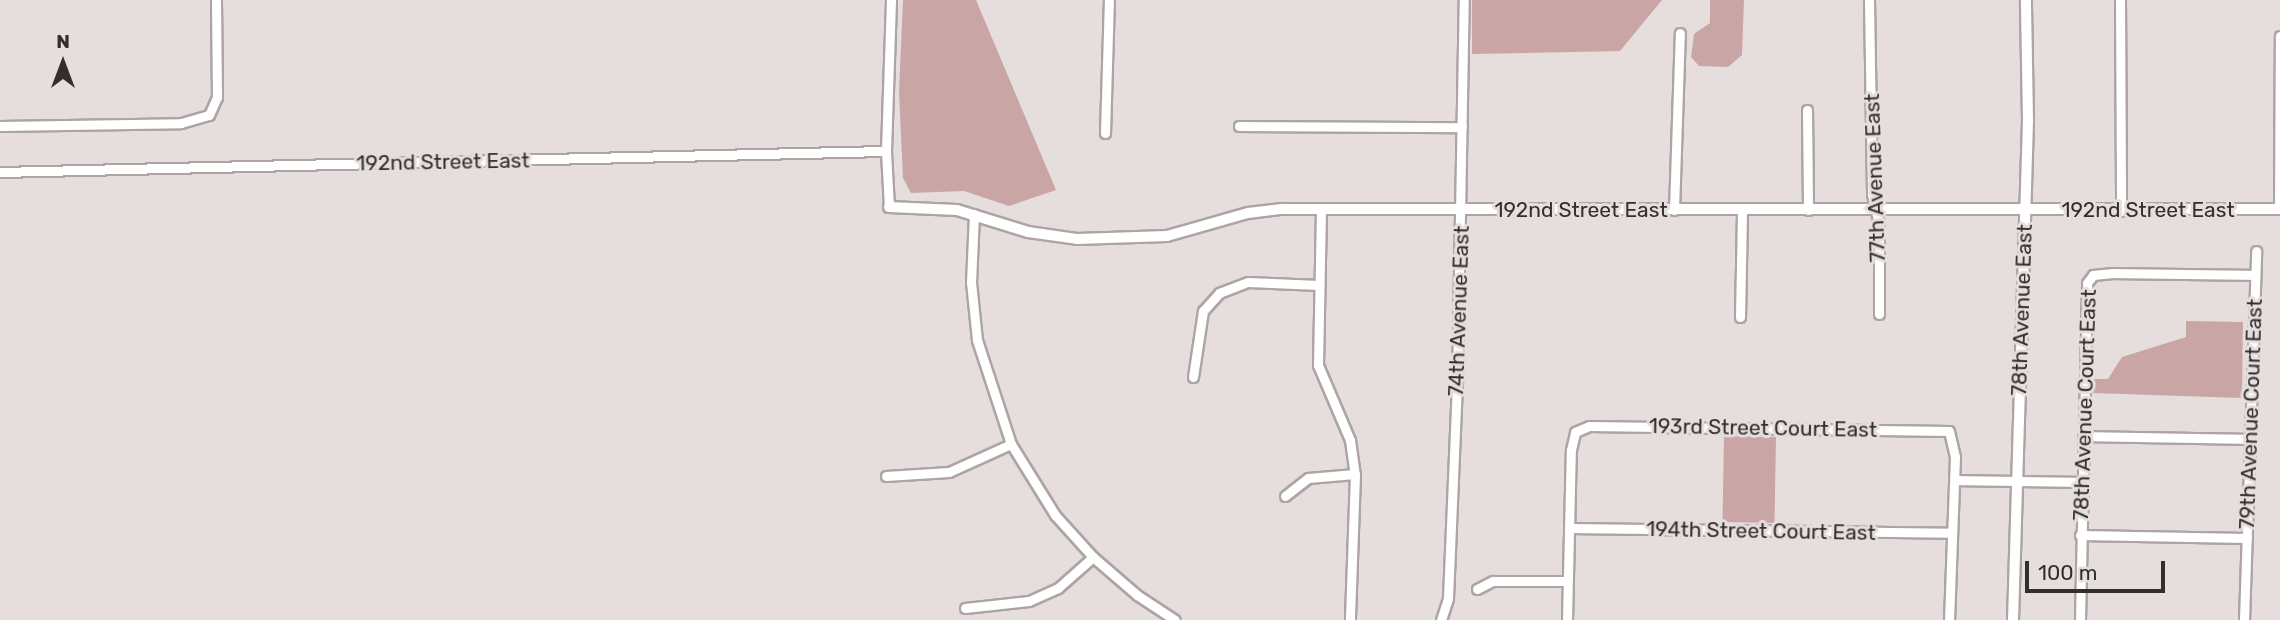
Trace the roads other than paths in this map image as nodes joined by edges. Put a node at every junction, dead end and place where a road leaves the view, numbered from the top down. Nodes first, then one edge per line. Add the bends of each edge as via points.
1 (216, 0) edge
2 (891, 0) edge
3 (1108, 0) edge
4 (1464, 0) edge
5 (1869, 0) edge
6 (2026, 0) edge
7 (2120, 0) edge
8 (1679, 33) dead end
9 (2280, 36) edge
10 (1807, 110) dead end
11 (0, 126) edge
12 (1239, 126) dead end
13 (1462, 127) junction
14 (1105, 133) dead end
15 (886, 151) junction
16 (0, 172) edge
17 (889, 207) joint
18 (1321, 209) junction
19 (1462, 209) junction
20 (2280, 209) edge
21 (1674, 210) junction
22 (1808, 210) junction
23 (1742, 211) junction
24 (1877, 211) junction
25 (2025, 211) junction
26 (2121, 211) junction
27 (974, 214) junction
28 (2256, 251) dead end
29 (2255, 275) junction
30 (1319, 285) junction
31 (1879, 314) dead end
32 (1740, 317) dead end
33 (1193, 377) dead end
34 (2083, 436) junction
35 (2250, 439) junction
36 (1011, 444) junction
37 (1355, 474) junction
38 (886, 476) dead end
39 (1955, 480) junction
40 (2017, 481) junction
41 (2080, 482) junction
42 (1285, 496) dead end
43 (1569, 528) junction
44 (1952, 533) junction
45 (2080, 534) junction
46 (2247, 538) junction
47 (1093, 557) junction
48 (1567, 581) junction
49 (1477, 589) dead end
50 (965, 608) dead end
51 (1175, 620) edge
52 (1350, 620) edge
53 (1440, 620) edge
54 (1567, 620) edge
55 (1949, 620) edge
56 (2013, 620) edge
57 (2079, 620) edge
58 (2244, 620) edge

1 - 11 street via 217,97 209,115 181,123
2 - 15 street
3 - 14 street
4 - 13 street, 74th Avenue East
5 - 24 street, 77th Avenue East via 1872,194
6 - 25 street, 78th Avenue East
7 - 26 street
8 - 21 street
9 - 20 street
10 - 22 street
12 - 13 street
13 - 19 street, 74th Avenue East
15 - 16 street, 192nd Street East
15 - 17 street
17 - 27 street, 192nd Street East
18 - 19 street, 192nd Street East
18 - 27 street, 192nd Street East via 1248,213 1181,234 1147,238 1054,236
18 - 30 street
19 - 21 street, 192nd Street East
19 - 53 street, 74th Avenue East via 1448,597
20 - 26 street, 192nd Street East
21 - 23 street, 192nd Street East
22 - 23 street, 192nd Street East
22 - 24 street, 192nd Street East
23 - 32 street
24 - 25 street, 192nd Street East
24 - 31 street, 77th Avenue East
25 - 26 street, 192nd Street East
25 - 40 street, 78th Avenue East
27 - 36 street via 971,282 977,340
28 - 29 street, 79th Avenue Court East
29 - 34 street, 78th Avenue Court East via 2093,275 2086,295
29 - 35 street, 79th Avenue Court East
30 - 33 street via 1248,282 1219,293 1203,311
30 - 37 street via 1318,365 1350,440
34 - 35 street
34 - 41 street, 78th Avenue Court East
35 - 46 street, 79th Avenue Court East
36 - 38 street via 949,472
36 - 47 street via 1055,515
37 - 42 street via 1308,478
37 - 52 street
39 - 40 street
39 - 43 street, 193rd Street Court East via 1954,439 1949,431 1578,428 1571,450
39 - 44 street
40 - 41 street
40 - 56 street, 78th Avenue East
41 - 45 street, 78th Avenue Court East
43 - 44 street, 194th Street Court East
43 - 48 street
44 - 55 street
45 - 46 street
45 - 57 street, 78th Avenue Court East
46 - 58 street, 79th Avenue Court East
47 - 50 street via 1058,588 1029,601
47 - 51 street via 1137,596
48 - 49 street via 1493,581
48 - 54 street

